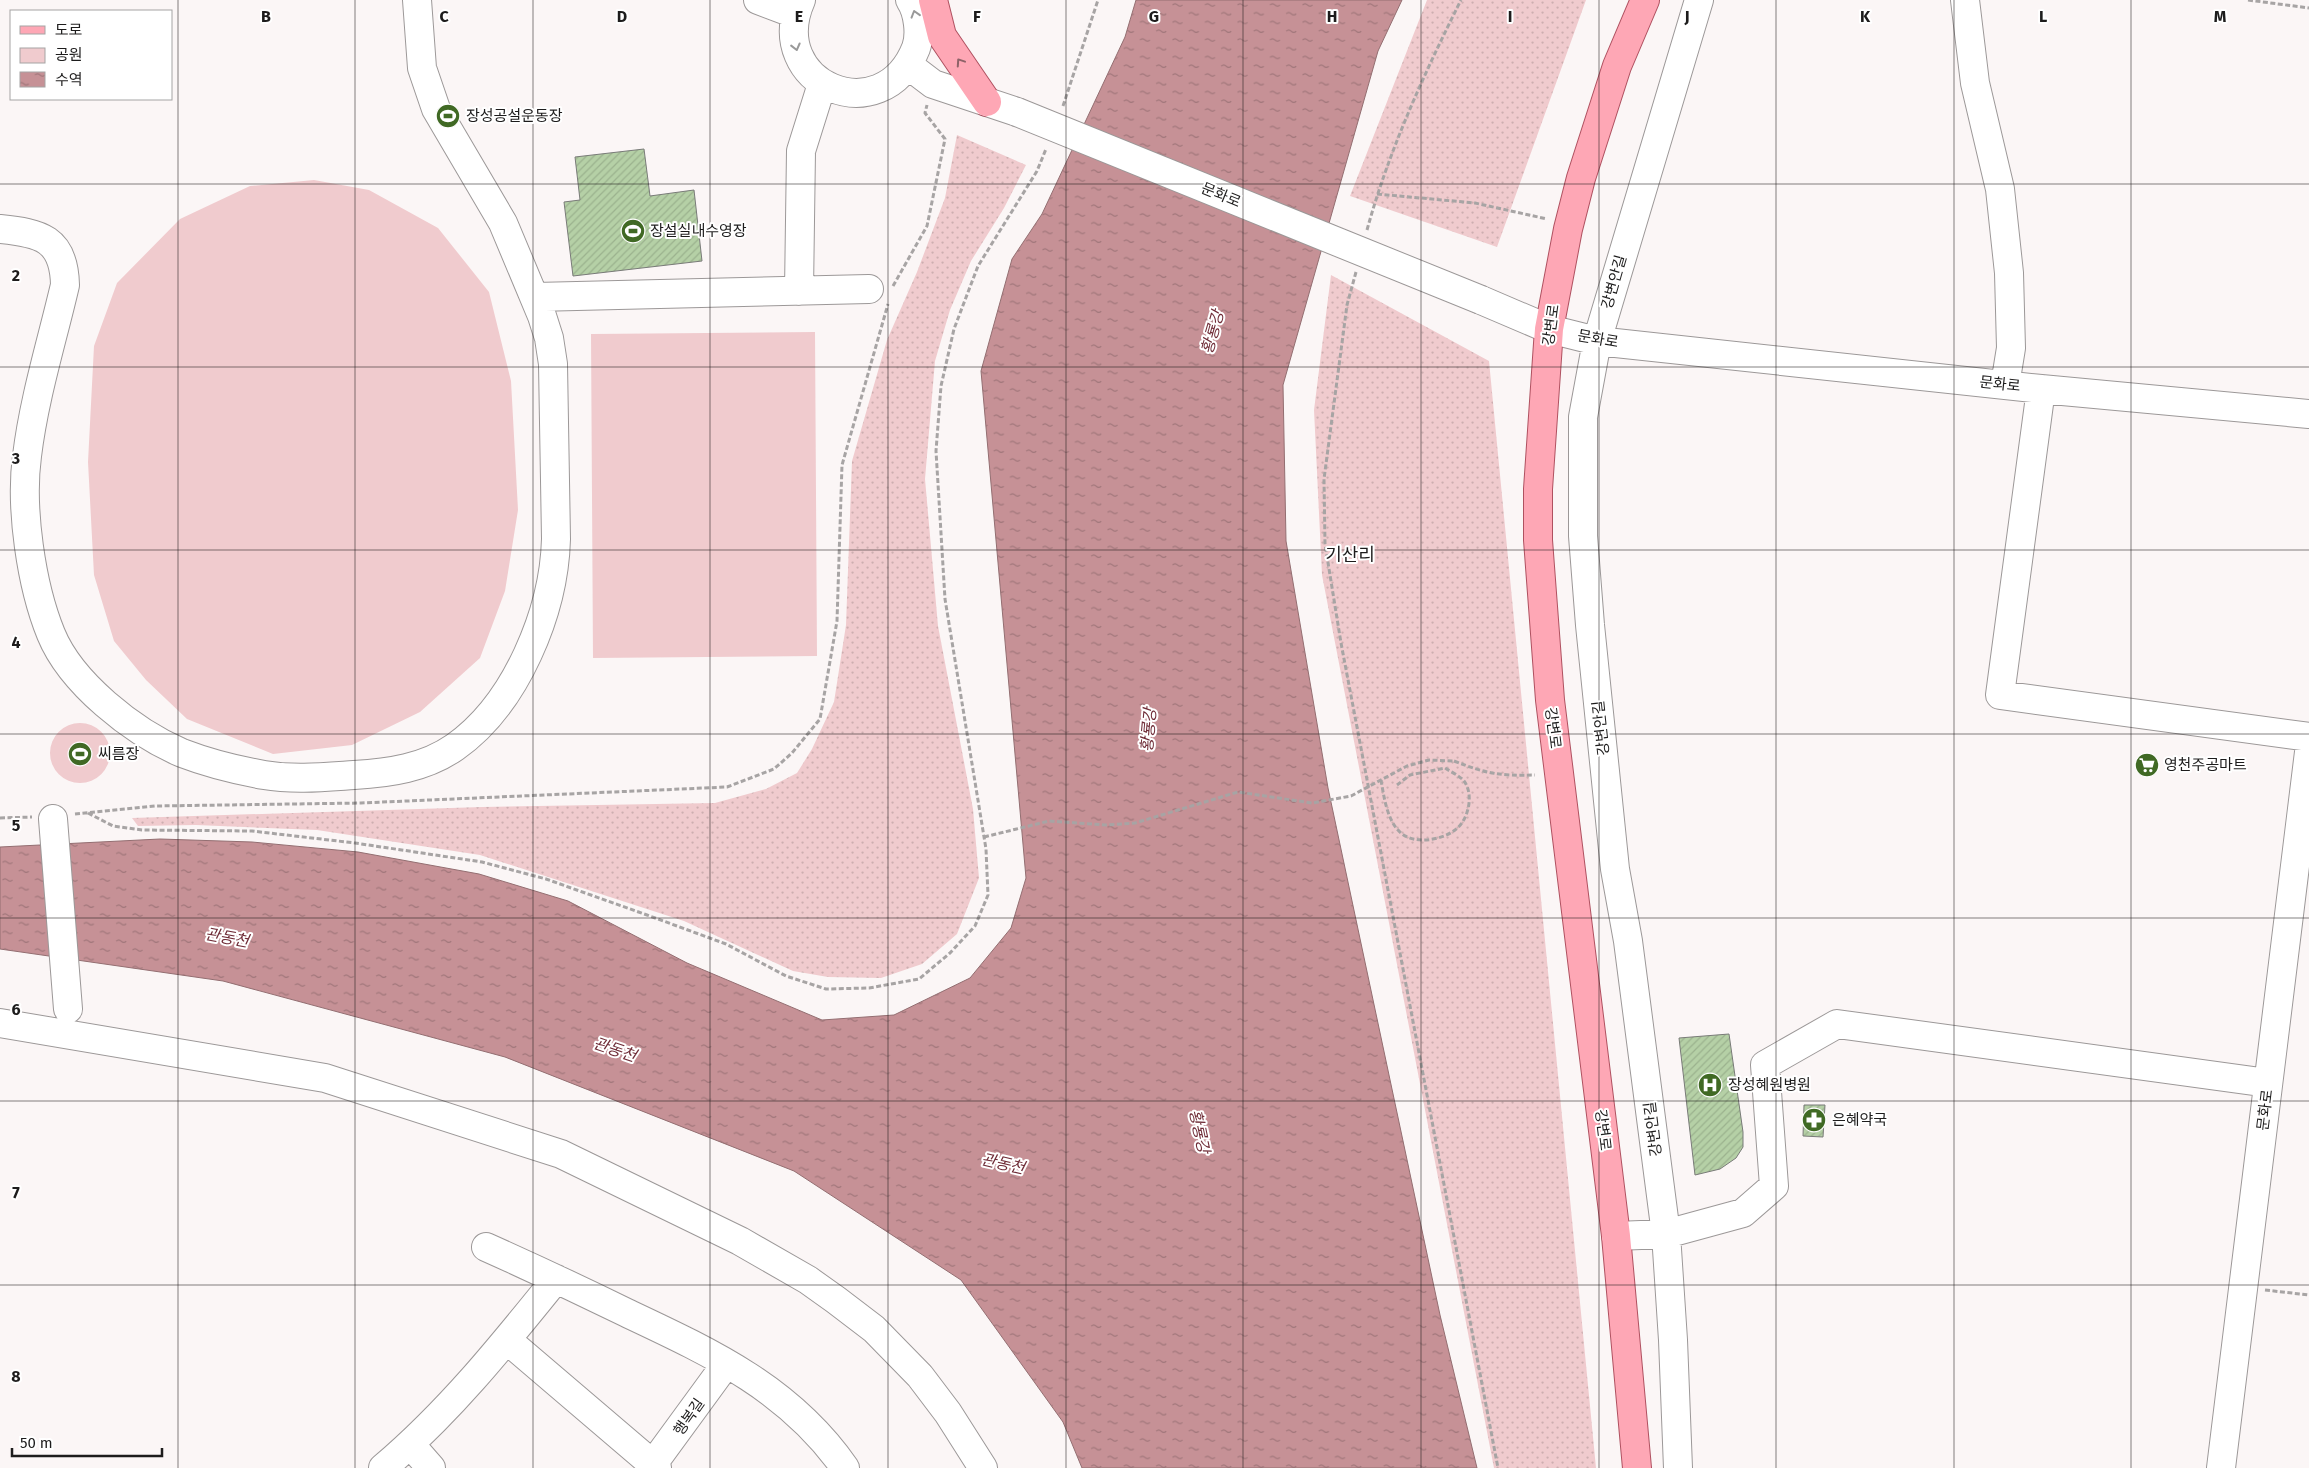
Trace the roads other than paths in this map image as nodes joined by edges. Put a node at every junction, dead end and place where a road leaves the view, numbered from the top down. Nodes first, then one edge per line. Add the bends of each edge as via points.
1 (417, 0) edge
2 (758, 0) edge
3 (910, 0) edge
4 (933, 0) edge
5 (1645, 0) edge
6 (1700, 0) edge
7 (1965, 0) edge
8 (798, 7) edge
9 (908, 64) junction
10 (822, 84) junction
11 (987, 102) junction
12 (0, 229) edge
13 (799, 291) junction
14 (883, 295) road end
15 (535, 297) junction
16 (1549, 329) junction
17 (1597, 340) junction
18 (2005, 385) junction
19 (2041, 389) junction
20 (2309, 414) edge
21 (2309, 737) edge
22 (2309, 752) edge
23 (52, 817) road end
24 (68, 1009) dead end
25 (0, 1023) edge
26 (2268, 1083) junction
27 (1666, 1234) junction
28 (1616, 1236) junction
29 (486, 1247) dead end
30 (556, 1279) junction
31 (507, 1340) junction
32 (726, 1364) junction
33 (410, 1444) junction
34 (654, 1467) edge
35 (383, 1468) edge
36 (431, 1468) edge
37 (845, 1468) edge
38 (983, 1468) edge
39 (1637, 1468) edge
40 (1678, 1468) edge
41 (2221, 1468) edge

1 - 15 street via 422,68 436,109 503,223
2 - 8 street
9 -> 3 street via 917,43 918,23
11 -> 4 main road via 942,36
5 - 16 main road, 강변로 via 1617,66 1584,169 1569,224
6 - 17 street, 강변안길
7 - 18 street via 1975,83 2000,189 2009,273 2011,348
8 -> 10 street via 793,34 797,53 807,70
9 - 10 street via 898,78 880,88 861,93 841,92
9 - 11 street, 문화로 via 933,84
10 - 13 street via 801,151
11 - 16 street, 문화로, bridge
12 - 15 street via 34,233 62,256 65,269 65,285 26,458 34,578 43,611 62,655 92,692 141,729 181,752 266,776 354,775 422,765 454,748 479,726 519,672 542,615 555,562 553,364 549,338
13 - 14 street
13 - 15 street
16 - 17 street, 문화로
16 - 28 main road, 강변로 via 1538,489 1538,540 1550,700
17 - 18 street, 문화로
17 - 27 street, 강변안길 via 1583,417 1584,546 1615,869 1631,960
18 - 19 street, 문화로
19 - 20 street, 문화로
19 - 21 street via 2000,695
22 - 26 street, 문화로
23 - 24 street
25 - 38 street via 325,1078 561,1154 740,1241 836,1300 878,1332 920,1376 954,1420
26 - 27 street via 1837,1024 1765,1065 1774,1186 1743,1214
26 - 41 street, 문화로
27 - 28 street
27 - 40 street, 강변안길
28 - 39 main road, 강변로
29 - 30 street
30 - 31 street
30 - 32 street via 701,1348
31 - 33 street via 436,1420
31 - 34 street
32 - 34 street, 행복길
32 - 37 street via 800,1414
33 - 35 street
33 - 36 street

